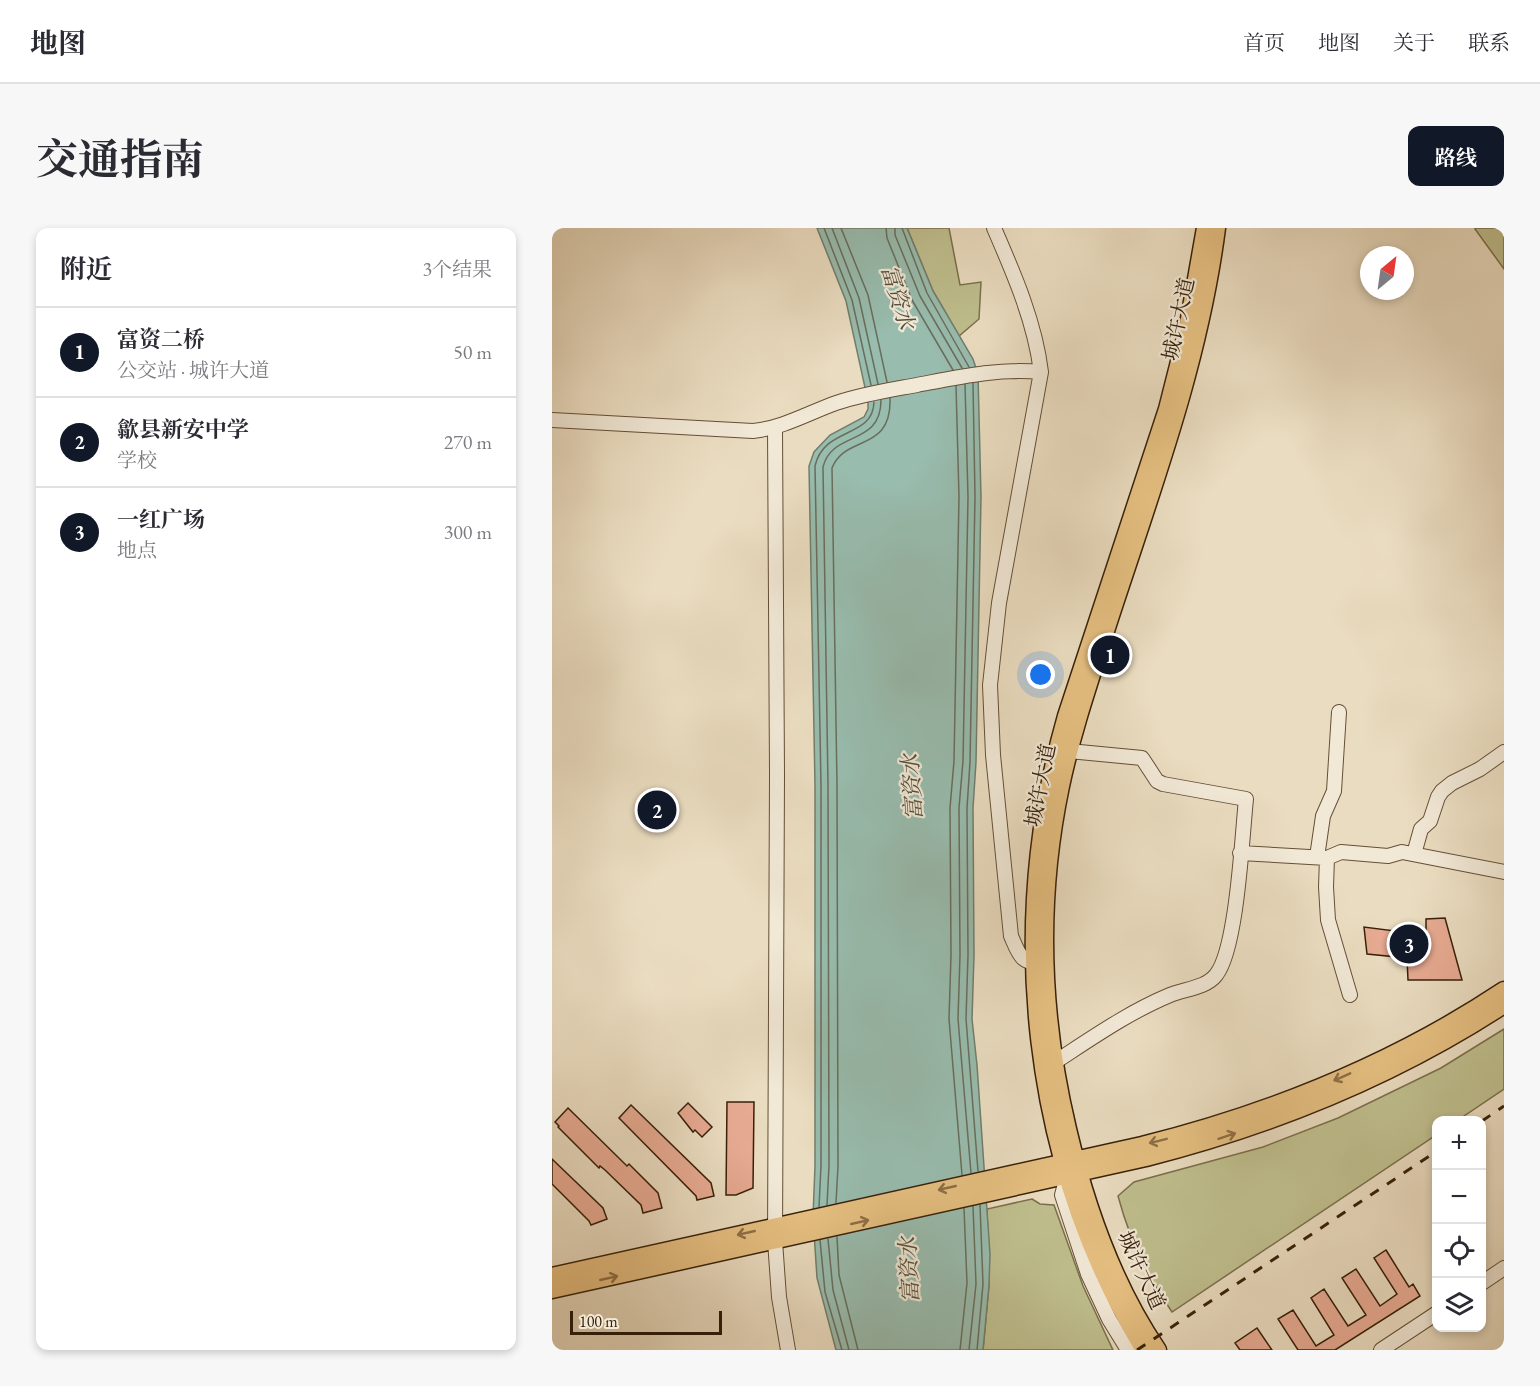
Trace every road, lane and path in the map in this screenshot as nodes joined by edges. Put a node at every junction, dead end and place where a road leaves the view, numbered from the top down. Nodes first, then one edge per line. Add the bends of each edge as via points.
1 (994, 228) edge
2 (1205, 228) edge
3 (1217, 228) edge
4 (1041, 372) junction
5 (552, 420) edge
6 (775, 428) junction
7 (1339, 712) dead end
8 (1069, 752) junction
9 (1504, 752) edge
10 (1240, 853) junction
11 (1414, 854) junction
12 (1322, 858) junction
13 (1504, 872) edge
14 (1039, 964) junction
15 (1504, 990) edge
16 (1350, 995) dead end
17 (1504, 1005) edge
18 (1054, 1062) junction
19 (1072, 1168) junction
20 (775, 1234) junction
21 (1504, 1268) edge
22 (552, 1276) edge
23 (1486, 1280) edge
24 (552, 1290) edge
25 (1432, 1316) edge
26 (788, 1350) edge
27 (1128, 1350) edge
28 (1144, 1350) edge
29 (1158, 1350) edge
30 (1381, 1350) edge

1 - 4 street via 1030,323
2 - 14 main road, 城许大道 via 1194,298 1167,409 1053,763 1039,848 1034,913
3 - 8 main road, 城许大道 via 1206,301 1178,412
4 - 6 street via 980,373 862,396
4 - 14 street via 999,603 990,708 1011,936 1020,957
5 - 6 street via 753,432
6 - 20 street
7 - 12 street via 1334,790 1323,816
8 - 10 street via 1142,758 1163,784 1246,799
8 - 14 main road, 城许大道 via 1051,850
9 - 11 street via 1442,791 1430,822 1421,829
10 - 12 street
10 - 18 street via 1231,936 1215,977 1141,1009
11 - 12 street via 1341,852
11 - 13 street
12 - 16 street via 1328,920
14 - 18 main road, 城许大道
14 - 19 main road, 城许大道 via 1039,1041 1051,1111
15 -> 19 main road via 1413,1044 1306,1092 1208,1127
19 -> 17 main road via 1146,1158 1212,1140 1311,1105 1419,1055
18 - 19 main road, 城许大道
19 - 20 main road
19 - 27 street via 1062,1196 1088,1274
19 - 28 main road, 城许大道 via 1099,1265
19 - 29 main road, 城许大道 via 1120,1284
20 -> 22 main road
24 -> 20 main road
20 - 26 street via 779,1297
21 - 23 street
25 - 30 street

